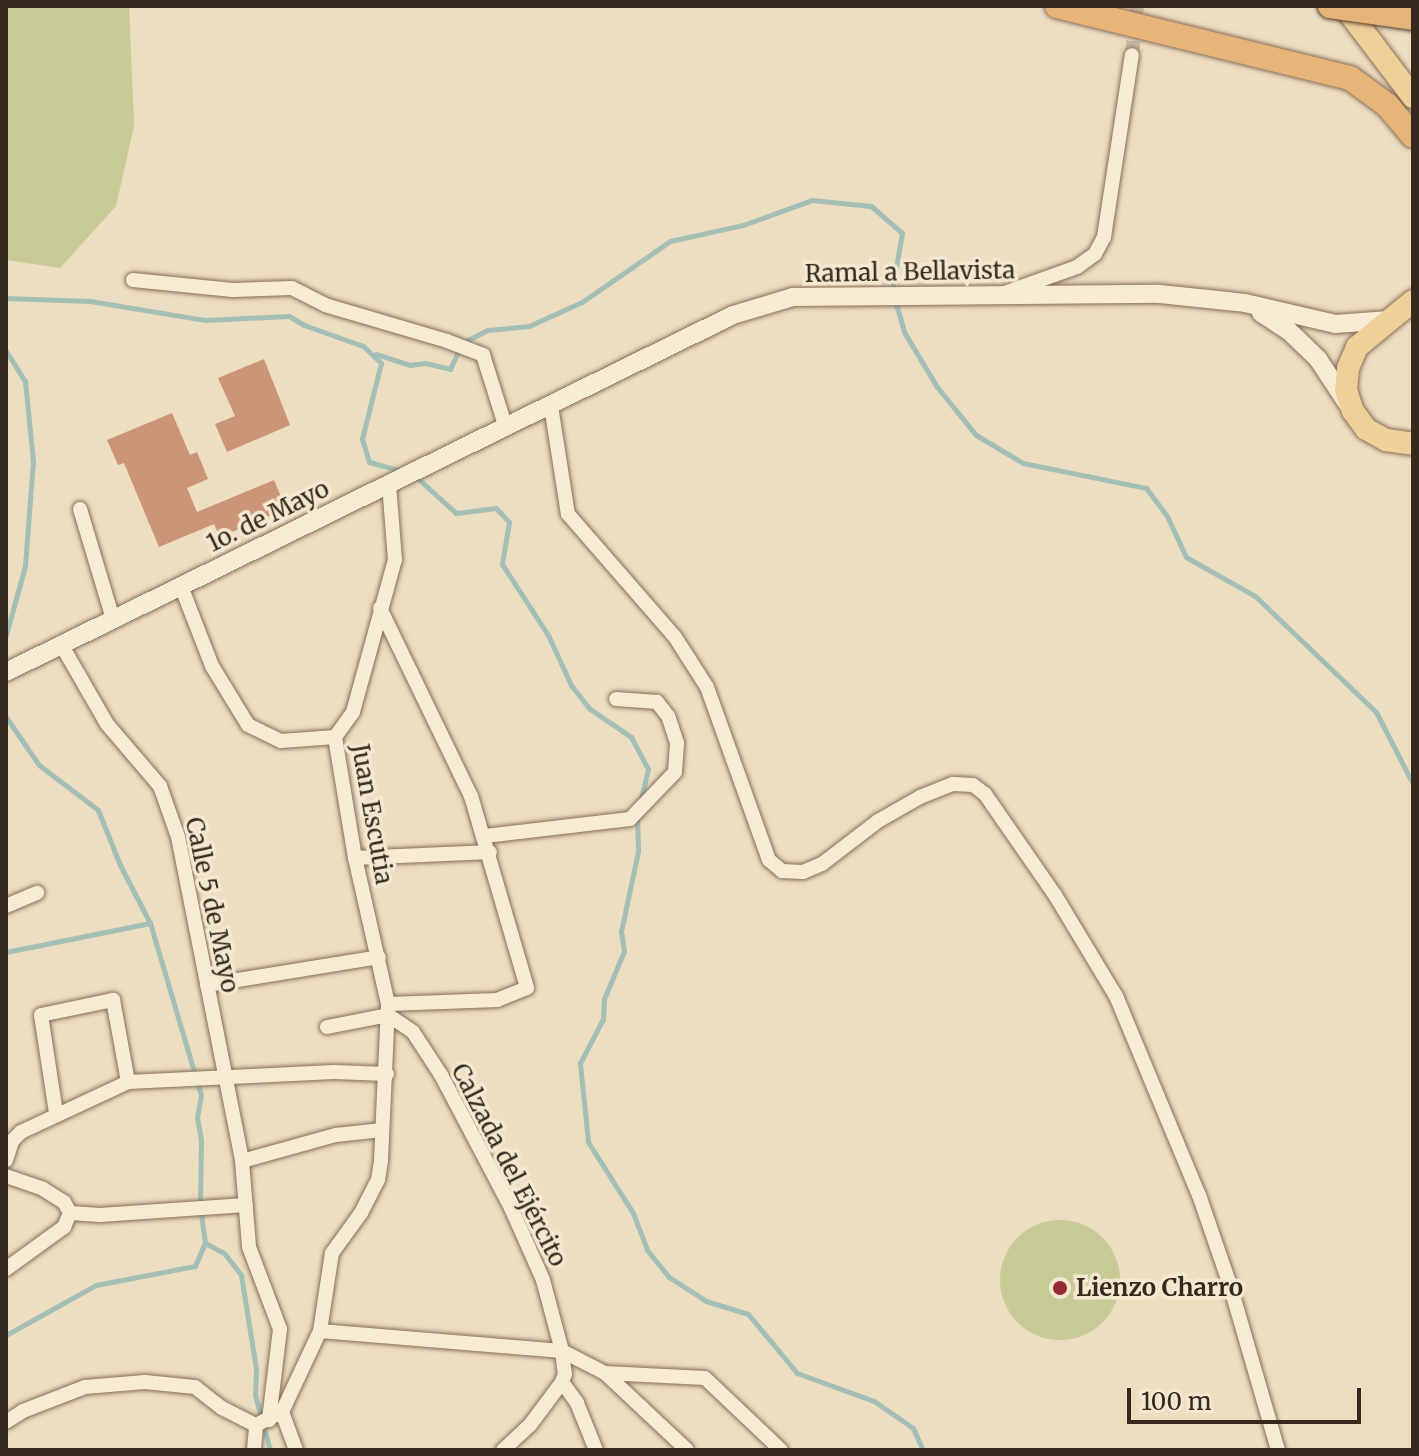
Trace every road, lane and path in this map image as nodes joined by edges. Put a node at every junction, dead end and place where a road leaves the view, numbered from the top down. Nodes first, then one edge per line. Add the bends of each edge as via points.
1 (1057, 6) edge
2 (1330, 6) edge
3 (1344, 6) edge
4 (1413, 18) edge
5 (1132, 55) tunnel mouth
6 (1392, 71) junction
7 (1413, 97) edge
8 (1413, 108) edge
9 (1413, 136) edge
10 (133, 280) dead end
11 (999, 294) junction
12 (1413, 301) edge
13 (1245, 303) junction
14 (1390, 320) junction
15 (1413, 323) edge
16 (551, 406) junction
17 (1353, 411) junction
18 (506, 428) junction
19 (1411, 443) edge
20 (389, 484) junction
21 (80, 509) dead end
22 (181, 586) junction
23 (380, 608) junction
24 (113, 619) junction
25 (54, 648) junction
26 (6, 672) edge
27 (616, 699) dead end
28 (335, 737) junction
29 (485, 836) junction
30 (490, 852) junction
31 (355, 858) junction
32 (37, 893) dead end
33 (6, 906) edge
34 (379, 957) junction
35 (207, 985) junction
36 (388, 1010) junction
37 (327, 1027) dead end
38 (387, 1074) junction
39 (228, 1080) junction
40 (128, 1082) junction
41 (56, 1113) junction
42 (382, 1130) junction
43 (6, 1160) edge
44 (242, 1161) junction
45 (6, 1176) edge
46 (246, 1205) junction
47 (70, 1213) junction
48 (6, 1269) edge
49 (320, 1331) junction
50 (562, 1351) junction
51 (605, 1373) junction
52 (562, 1382) junction
53 (269, 1419) junction
54 (6, 1422) edge
55 (254, 1450) edge
56 (296, 1450) edge
57 (503, 1450) edge
58 (596, 1450) edge
59 (687, 1450) edge
60 (781, 1450) edge
61 (1278, 1450) edge

1 - 9 highway via 1350,78 1387,105
2 - 4 highway, bridge
3 - 6 main road
5 - 11 street via 1104,237 1095,254 1077,267
6 - 7 main road
6 - 8 main road
10 - 18 street via 233,290 292,288 325,305 483,355
11 - 13 street, Ramal a Bellavista via 1160,294
11 - 16 street, Ramal a Bellavista via 793,297 733,315
12 - 14 main road
13 - 14 street, Ramal a Bellavista via 1335,324
13 - 17 street via 1289,331 1318,359
14 - 15 main road
14 - 17 main road via 1357,347 1348,368 1346,390
16 - 18 street, 1o. de Mayo
16 - 61 street via 568,514 675,637 707,687 769,860 782,871 803,872 920,797 953,784 973,785 985,794 1116,996 1199,1195
17 - 19 main road via 1366,429 1386,440
18 - 20 street, 1o. de Mayo
20 - 22 street, 1o. de Mayo
20 - 23 street, Juan Escutia via 395,560
21 - 24 street
22 - 24 street, 1o. de Mayo
22 - 28 street via 212,666 248,725 281,741
23 - 28 street, Juan Escutia via 353,712
23 - 29 street via 471,796
24 - 25 street, 1o. de Mayo
25 - 26 street, 1o. de Mayo
25 - 35 street, Calle 5 de Mayo via 107,724 160,786 178,837
27 - 29 street via 657,702 677,743 675,772 630,819
28 - 31 street, Juan Escutia
29 - 30 street
30 - 31 street
30 - 36 street via 527,988 498,1000
31 - 34 street, Juan Escutia
32 - 33 street
34 - 35 street
34 - 36 street, Juan Escutia
35 - 39 street, Calle 5 de Mayo
36 - 37 street
36 - 38 street, Juan Escutia
36 - 50 street, Calzada del Ejército via 413,1032 434,1064 511,1208 543,1280
38 - 39 street
38 - 42 street, Juan Escutia
39 - 40 street
39 - 44 street, Calle 5 de Mayo
40 - 41 street
40 - 41 street via 113,1000 41,1015
41 - 43 street via 21,1132
42 - 44 street via 336,1135
42 - 49 street, Juan Escutia via 378,1180 332,1253
44 - 46 street, Calle 5 de Mayo
45 - 47 street via 43,1189 64,1202
46 - 47 street
46 - 53 street, Calle 5 de Mayo via 249,1247 280,1329
47 - 48 street via 64,1227
49 - 50 street
49 - 53 street, Juan Escutia
50 - 51 street
50 - 52 street, Calzada del Ejército
51 - 59 street
51 - 60 street via 705,1378
52 - 57 street via 530,1425
52 - 58 street via 577,1403
53 - 54 street via 222,1408 195,1387 145,1382 85,1387
53 - 55 street, Calle 5 de Mayo
53 - 56 street

